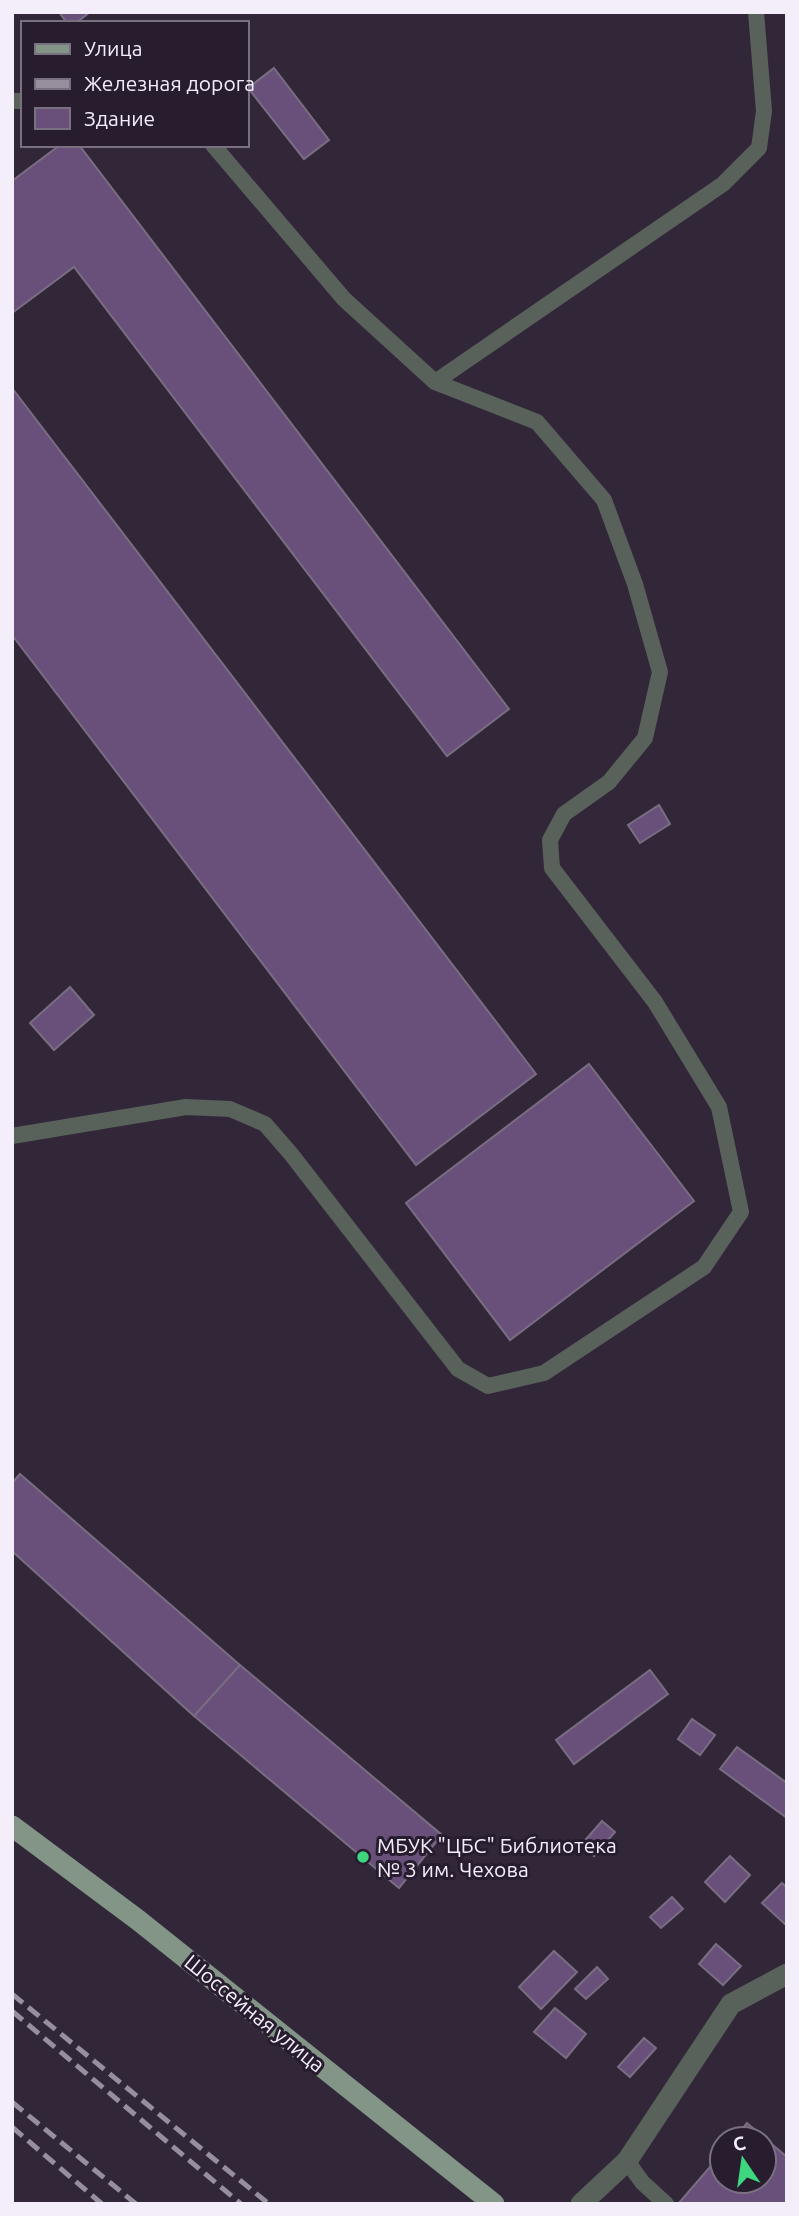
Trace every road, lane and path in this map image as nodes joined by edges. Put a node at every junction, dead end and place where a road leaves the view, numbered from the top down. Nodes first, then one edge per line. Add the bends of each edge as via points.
1 (756, 12) edge
2 (215, 147) edge
3 (435, 382) junction
4 (12, 1136) edge
5 (12, 1826) edge
6 (787, 1974) edge
7 (627, 2161) junction
8 (494, 2204) edge
9 (581, 2204) edge
10 (666, 2204) edge

1 - 3 lane via 764,110 760,148 723,184
2 - 3 lane via 344,299
3 - 4 lane via 537,422 604,500 635,584 660,672 645,738 609,782 564,814 550,840 552,868 655,1002 719,1107 741,1212 704,1267 544,1373 488,1386 458,1369 265,1124 230,1109 186,1107
5 - 8 main road, Шоссейная улица via 138,1920
6 - 7 street via 732,2004
7 - 9 street
7 - 10 lane

